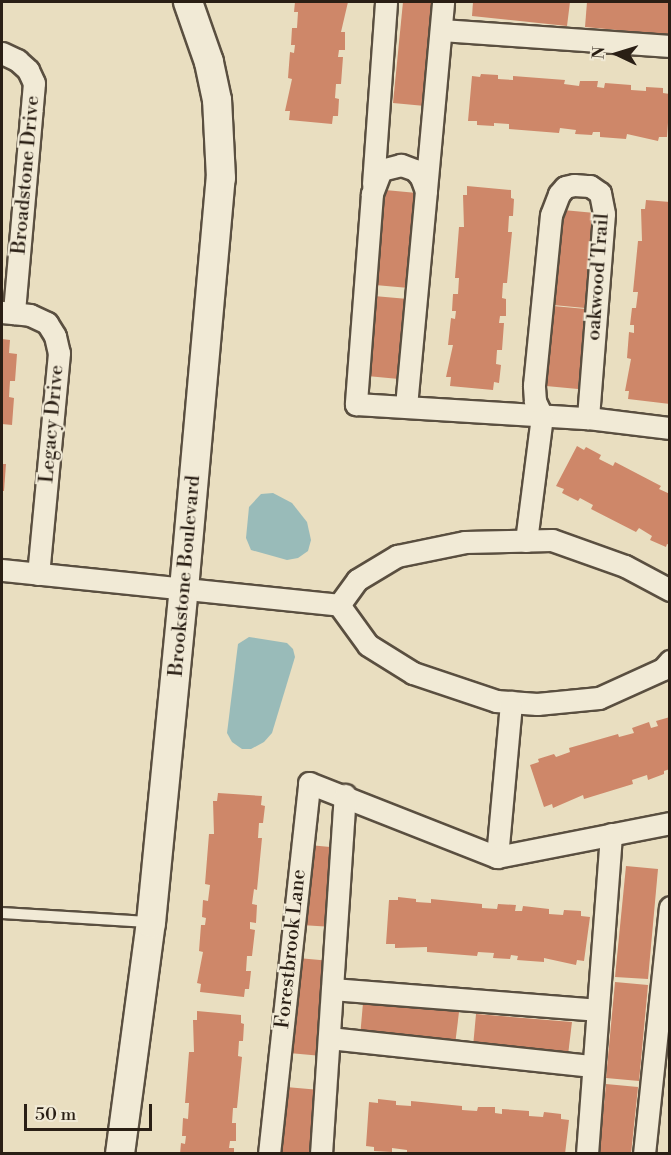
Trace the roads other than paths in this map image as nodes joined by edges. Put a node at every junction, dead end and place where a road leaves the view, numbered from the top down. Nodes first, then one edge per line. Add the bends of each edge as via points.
1 (188, 2) edge
2 (386, 2) edge
3 (443, 2) edge
4 (441, 30) junction
5 (669, 46) edge
6 (2, 53) edge
7 (426, 191) junction
8 (372, 194) junction
9 (8, 313) edge
10 (406, 406) junction
11 (542, 416) junction
12 (588, 418) junction
13 (669, 428) edge
14 (526, 541) junction
15 (2, 570) edge
16 (38, 574) junction
17 (184, 589) junction
18 (669, 590) edge
19 (339, 605) junction
20 (669, 661) edge
21 (511, 702) junction
22 (345, 795) junction
23 (669, 822) edge
24 (611, 834) junction
25 (497, 857) junction
26 (669, 907) edge
27 (3, 910) edge
28 (151, 922) junction
29 (332, 989) junction
30 (596, 1010) junction
31 (328, 1038) junction
32 (593, 1066) junction
33 (120, 1154) edge
34 (269, 1154) edge
35 (321, 1154) edge
36 (587, 1154) edge
37 (644, 1154) edge

1 - 17 street, Brookstone Boulevard via 217,100 221,167
2 - 8 street
3 - 4 street
4 - 5 street
4 - 7 street
6 - 9 street, Broadstone Drive via 22,65 34,84
7 - 8 street via 415,170 401,165 381,170
7 - 10 street
8 - 10 street via 356,404
9 - 16 street, Legacy Drive via 30,315 47,323 59,353
10 - 11 street
11 - 12 street
11 - 12 street, oakwood Trail via 535,401 534,385 551,215 559,194 574,185 590,186 600,193 604,214
11 - 14 street, oakwood Trail
12 - 13 street
14 - 18 street via 552,540 625,566
14 - 19 street via 465,542 396,556 357,580
15 - 16 street
16 - 17 street
17 - 19 street
17 - 28 street, Brookstone Boulevard
19 - 21 street via 368,645 413,674 496,701
20 - 21 street via 663,669 599,698 537,704
21 - 25 street
22 - 25 street, Forestbrook Lane
22 - 29 street, Forestbrook Lane
22 - 34 street, Forestbrook Lane via 309,783
23 - 24 street
24 - 25 street
24 - 30 street
26 - 37 street
27 - 28 lane
28 - 33 street, Brookstone Boulevard
29 - 30 street
29 - 31 street, Forestbrook Lane
30 - 32 street
31 - 32 street
31 - 35 street, Forestbrook Lane
32 - 36 street

